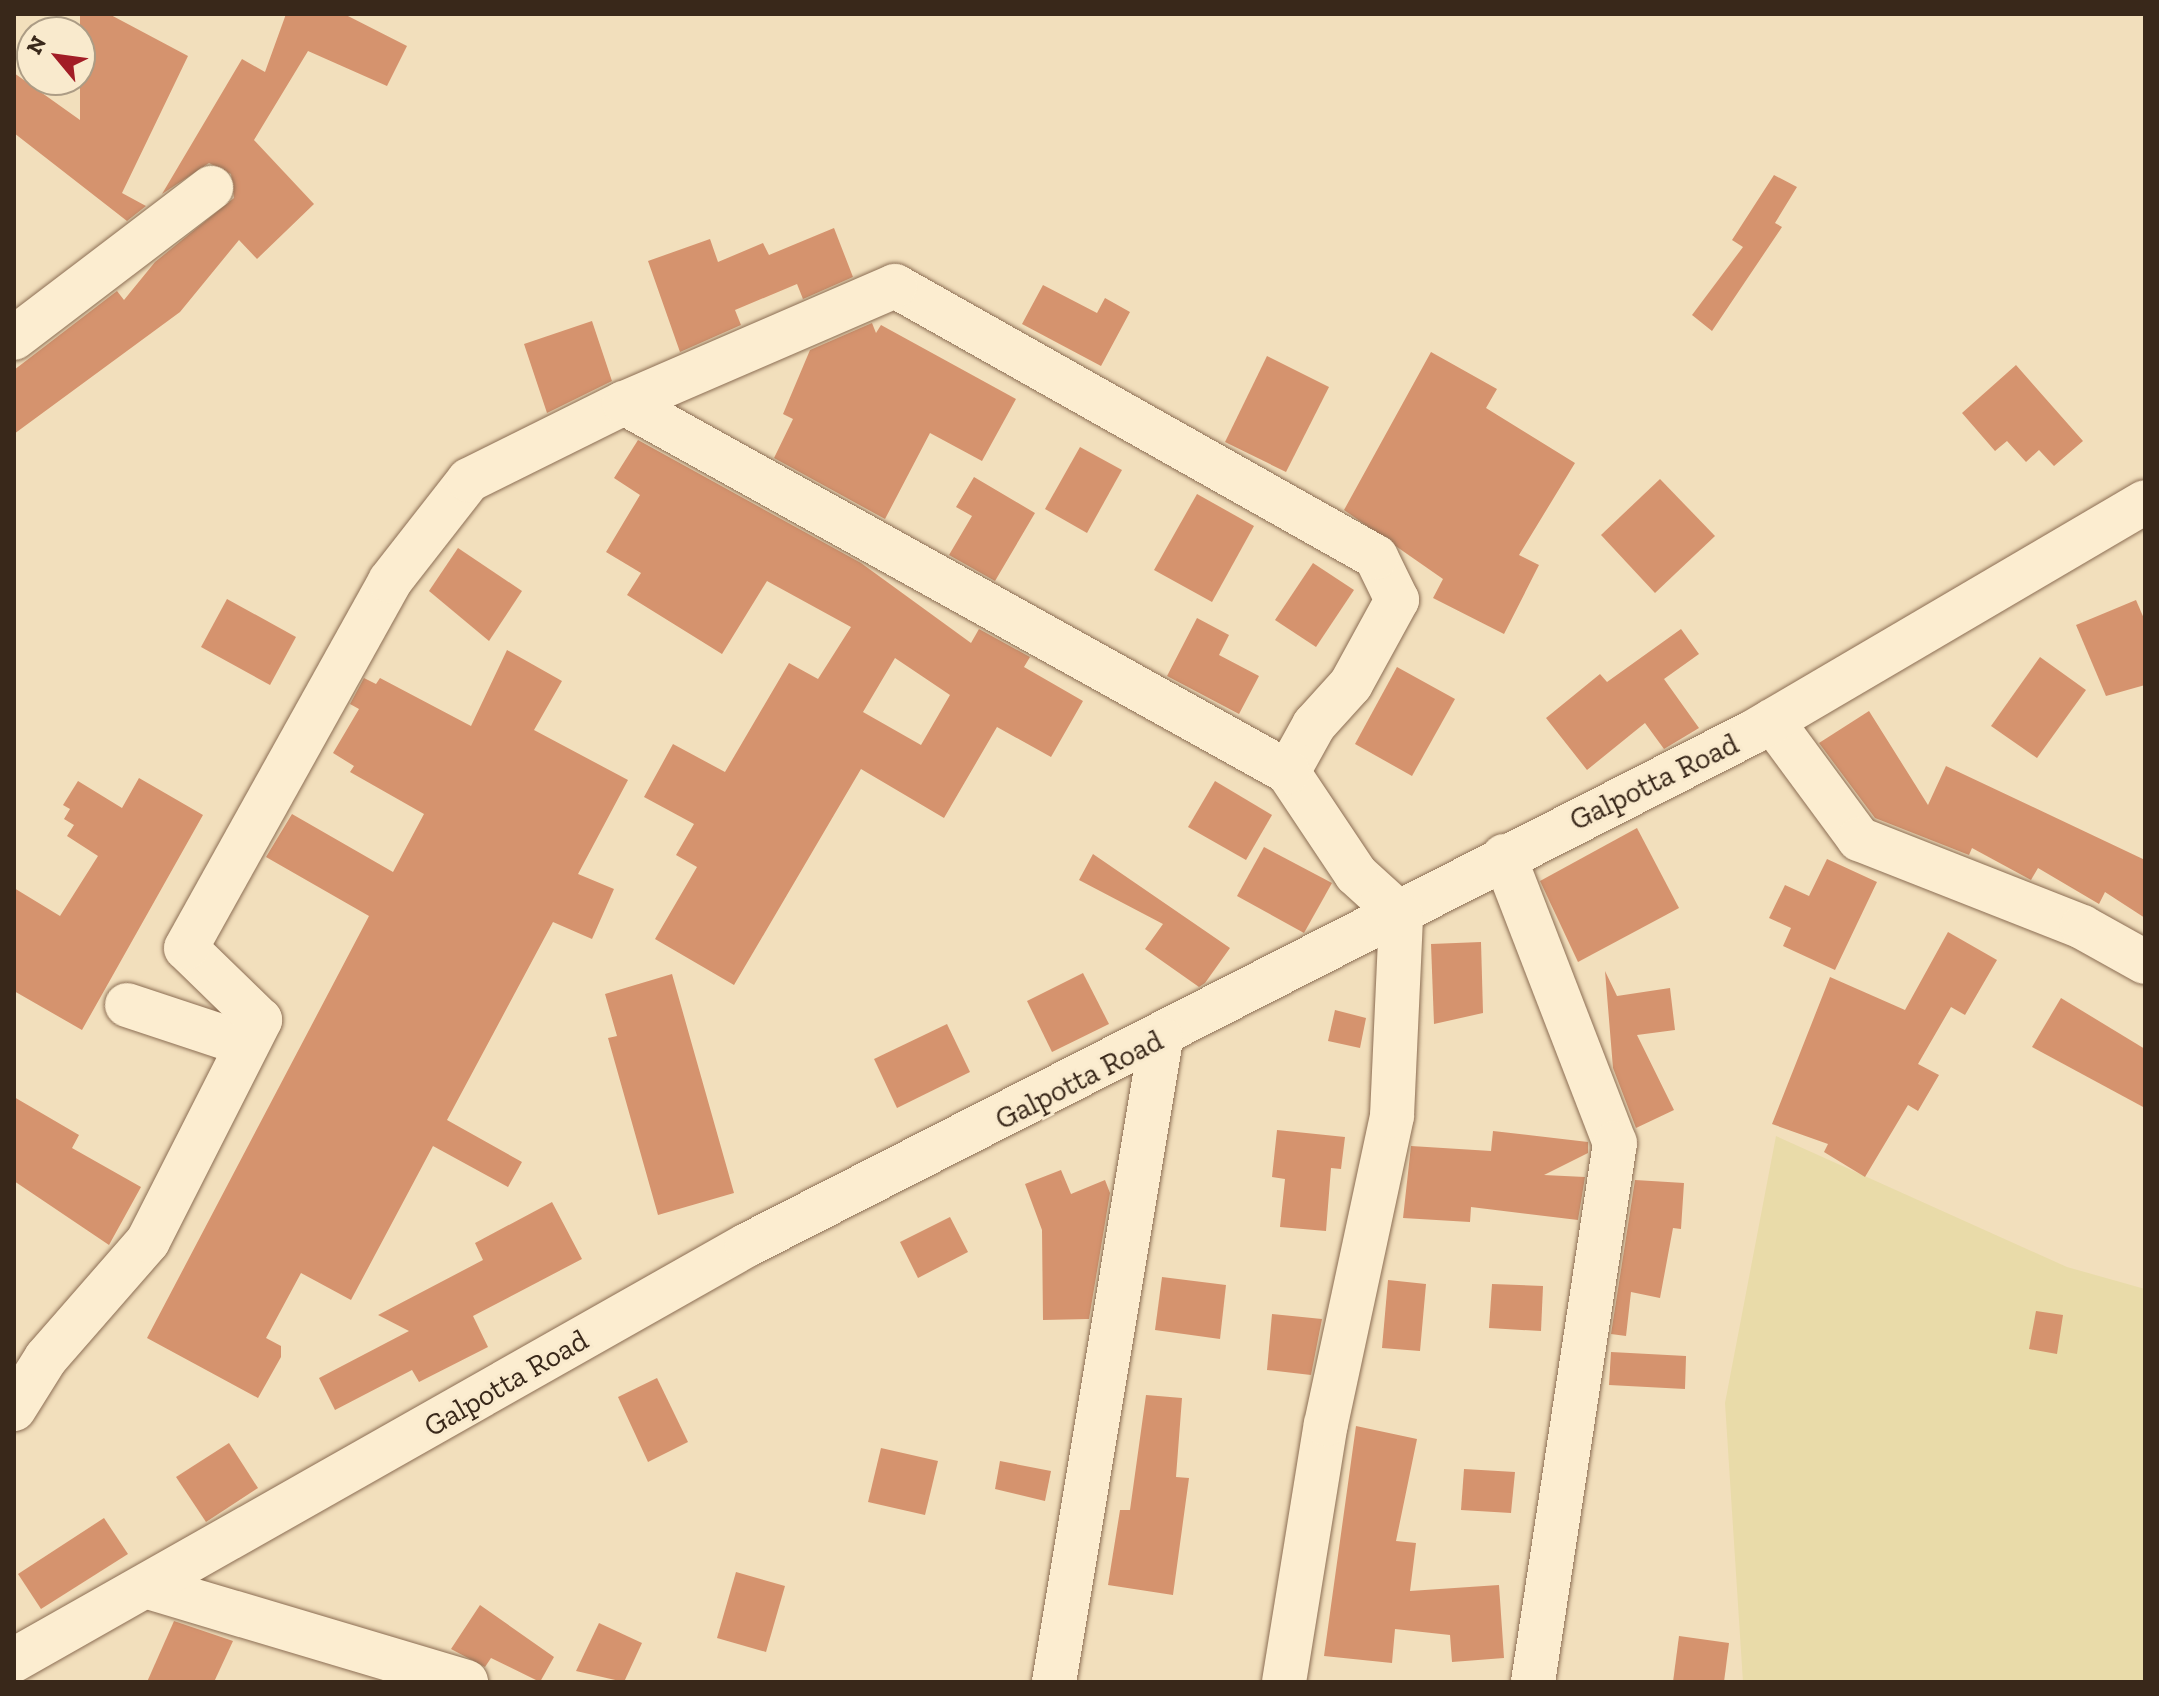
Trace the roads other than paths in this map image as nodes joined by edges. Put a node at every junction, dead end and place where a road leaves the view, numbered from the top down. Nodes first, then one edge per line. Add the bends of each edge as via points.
1 (211, 188) dead end
2 (14, 338) edge
3 (624, 403) junction
4 (2145, 502) edge
5 (1772, 721) junction
6 (1288, 772) junction
7 (1504, 856) junction
8 (1401, 915) junction
9 (2145, 962) edge
10 (127, 1005) dead end
11 (1161, 1039) junction
12 (247, 1045) junction
13 (14, 1409) edge
14 (148, 1587) junction
15 (14, 1660) edge
16 (466, 1682) edge
17 (1054, 1682) edge
18 (1284, 1682) edge
19 (1533, 1682) edge

1 - 2 street
3 - 6 street
3 - 6 street via 895,286 1376,557 1397,600 1351,684 1314,725
3 - 12 street via 469,480 390,581 186,948 260,1020
4 - 5 street, Galpotta Road
5 - 7 street, Galpotta Road
5 - 9 street via 1859,839 2082,927
6 - 8 street via 1356,874
7 - 8 street, Galpotta Road
7 - 19 street via 1615,1143
8 - 11 street, Galpotta Road
8 - 18 street via 1392,1116 1335,1379
10 - 12 street
11 - 14 street, Galpotta Road via 747,1245
11 - 17 street
12 - 13 street via 148,1241 46,1358
14 - 15 street, Galpotta Road
14 - 16 street

